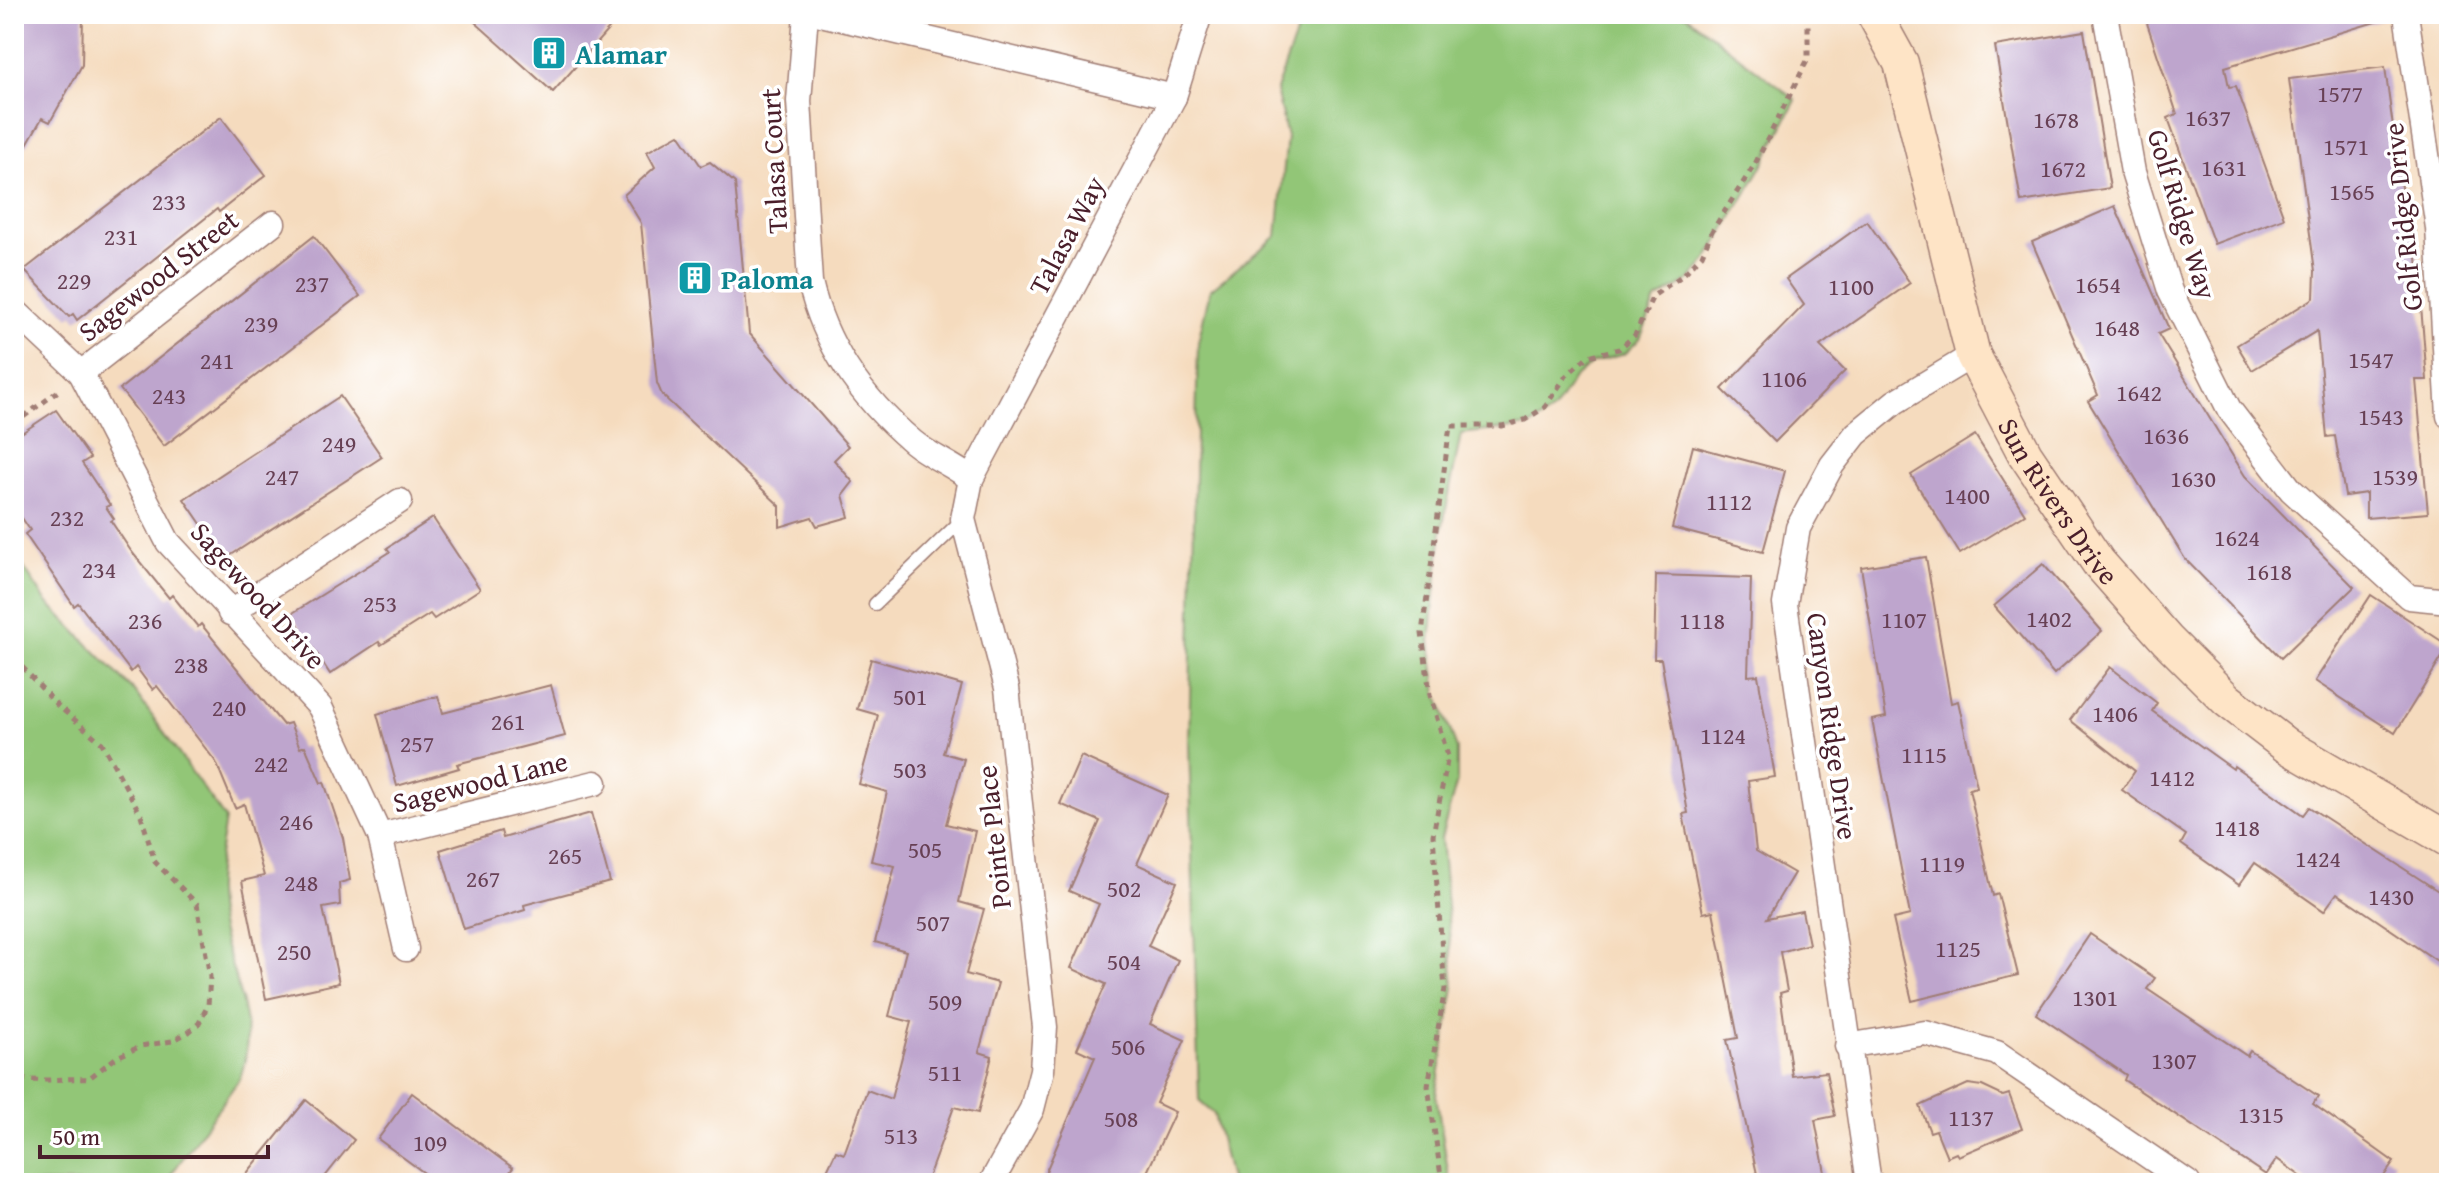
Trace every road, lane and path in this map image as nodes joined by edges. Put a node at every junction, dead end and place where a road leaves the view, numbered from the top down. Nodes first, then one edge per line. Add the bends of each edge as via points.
1 (806, 14) edge
2 (821, 14) edge
3 (1200, 14) edge
4 (1808, 14) edge
5 (1874, 14) edge
6 (2105, 14) edge
7 (2406, 14) edge
8 (1174, 97) junction
9 (273, 223) dead end
10 (14, 310) edge
11 (1973, 355) junction
12 (81, 373) junction
13 (2449, 416) edge
14 (14, 424) edge
15 (971, 479) junction
16 (400, 501) dead end
17 (963, 519) junction
18 (2449, 601) edge
19 (875, 604) dead end
20 (230, 613) junction
21 (14, 658) edge
22 (595, 783) dead end
23 (380, 836) junction
24 (2449, 840) edge
25 (406, 949) dead end
26 (1847, 1046) junction
27 (14, 1077) edge
28 (991, 1183) edge
29 (1442, 1183) edge
30 (1869, 1183) edge
31 (2188, 1183) edge

1 - 15 street, Talasa Court via 799,101 816,309 853,379 915,443
2 - 8 street
3 - 8 street, Talasa Way
4 - 29 path via 1808,59 1755,164 1702,255 1653,296 1635,335 1619,349 1588,356 1545,407 1525,420 1502,426 1450,426 1422,633 1430,695 1448,756 1433,835 1445,989 1428,1086
5 - 11 street, Sun Rivers Drive via 1901,63
6 - 18 street, Golf Ridge Way via 2133,172 2170,291 2229,409 2291,490 2409,597
7 - 13 street, Golf Ridge Drive via 2438,228
8 - 15 street, Talasa Way
9 - 12 street, Sagewood Street
10 - 12 street, Sagewood Drive
11 - 24 street, Sun Rivers Drive via 2025,454 2098,562 2167,640 2227,700 2287,746
11 - 26 street, Canyon Ridge Drive via 1895,402 1856,434 1832,465 1798,528 1785,604
12 - 14 path
12 - 20 street, Sagewood Drive via 168,542
15 - 17 street, Pointe Place
16 - 20 street
17 - 19 lane
17 - 28 street, Pointe Place via 1007,688 1045,1027 1032,1109
20 - 23 street, Sagewood Drive via 320,707
21 - 27 path via 102,743 141,815 155,862 197,904 210,977 208,1005 199,1023 172,1041 141,1046 88,1079
22 - 23 street, Sagewood Lane
23 - 25 street, Sagewood Drive
26 - 30 street, Canyon Ridge Drive
26 - 31 street via 1925,1033 1997,1053

